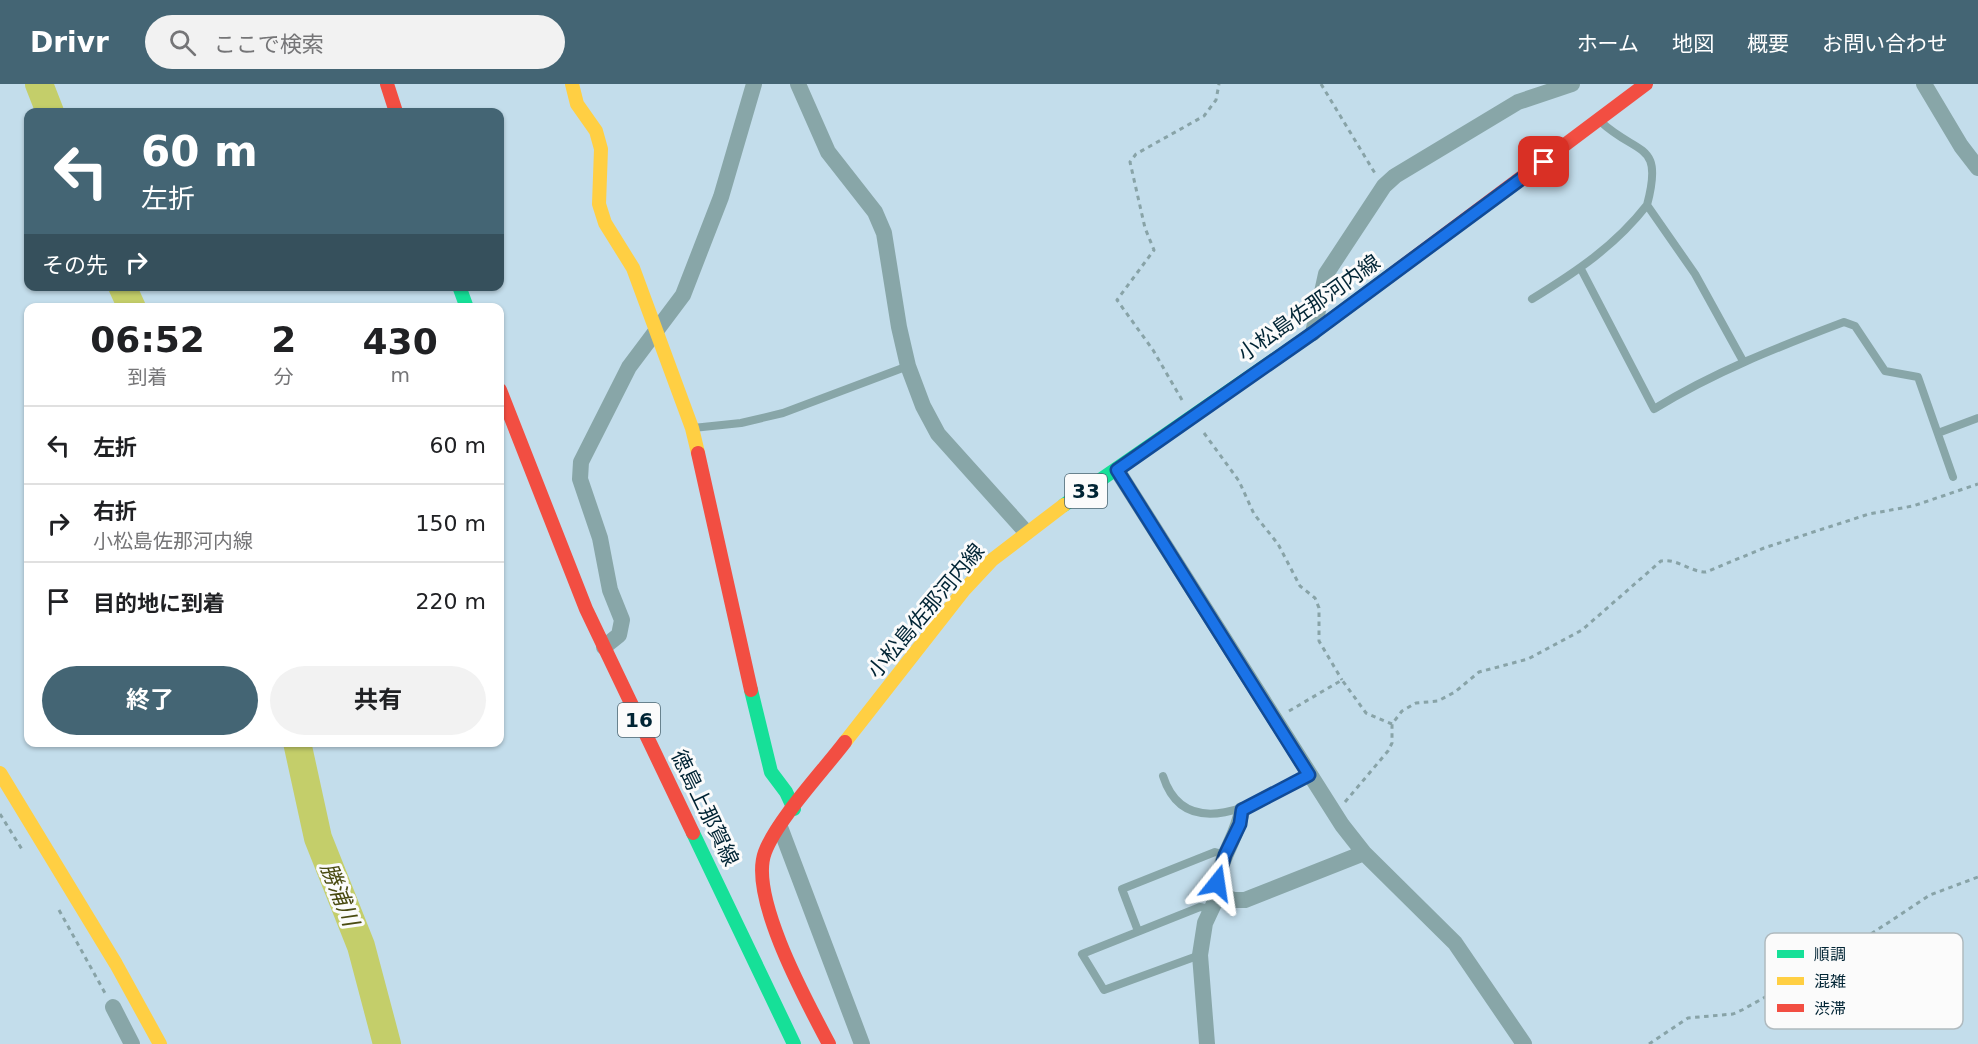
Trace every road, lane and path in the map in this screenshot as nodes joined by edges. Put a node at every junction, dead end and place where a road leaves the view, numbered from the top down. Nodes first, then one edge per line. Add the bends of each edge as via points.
1 (387, 84) edge
2 (572, 84) edge
3 (754, 84) edge
4 (798, 84) edge
5 (1219, 84) edge
6 (1321, 84) edge
7 (1572, 84) edge
8 (1646, 84) edge
9 (1924, 84) edge
10 (395, 108) edge
11 (1599, 121) junction
12 (1978, 168) edge
13 (1384, 186) junction
14 (1647, 205) junction
15 (1581, 269) junction
16 (1532, 299) dead end
17 (657, 331) junction
18 (1313, 333) junction
19 (1743, 361) junction
20 (908, 366) junction
21 (504, 400) edge
22 (1192, 415) junction
23 (1978, 418) edge
24 (693, 428) junction
25 (1938, 433) junction
26 (1117, 470) junction
27 (1953, 477) dead end
28 (1978, 484) edge
29 (1026, 532) junction
30 (604, 647) junction
31 (1342, 680) junction
32 (1275, 719) junction
33 (1392, 724) junction
34 (0, 773) edge
35 (1309, 775) junction
36 (1163, 776) dead end
37 (794, 809) junction
38 (1242, 810) junction
39 (0, 814) edge
40 (1342, 825) junction
41 (780, 827) junction
42 (24, 853) dead end
43 (1364, 854) junction
44 (1225, 855) junction
45 (1978, 877) edge
46 (1219, 893) junction
47 (54, 901) dead end
48 (1211, 909) junction
49 (1138, 931) junction
50 (1872, 933) edge
51 (1200, 956) junction
52 (1765, 998) edge
53 (113, 1008) joint
54 (140, 1008) junction
55 (132, 1044) edge
56 (153, 1044) edge
57 (160, 1044) edge
58 (794, 1044) edge
59 (829, 1044) edge
60 (862, 1044) edge
61 (1207, 1044) edge
62 (1524, 1044) edge
63 (1650, 1044) edge

1 - 10 main road
2 - 17 main road via 577,104 596,131 601,149 599,204 605,223 633,268
3 - 17 street via 721,198 699,256 683,295
4 - 20 street via 828,152 875,212 884,233
5 - 22 path via 1216,100 1204,116 1136,154 1130,162 1144,228 1154,250 1117,300
6 - 13 path
7 - 13 street via 1518,102
8 - 11 main road, 小松島佐那河内線 / 33
9 - 12 street
11 - 14 lane via 1646,152 1653,183
11 - 18 main road, 小松島佐那河内線 / 33
13 - 18 street via 1326,274
14 - 15 lane via 1611,245
14 - 19 lane via 1695,274
15 - 16 lane
15 - 19 lane via 1654,409
17 - 24 main road
17 - 30 street via 629,368 581,462 580,479 622,620 619,635
18 - 22 main road, 小松島佐那河内線 / 33
19 - 25 lane via 1844,322 1855,326 1885,371 1918,377
20 - 24 lane via 783,414
20 - 29 street via 922,406 938,434
21 - 30 main road, 徳島上那賀線 / 16
22 - 26 main road, 小松島佐那河内線 / 33
22 - 31 path via 1239,481 1254,514 1278,544 1300,586 1315,598 1319,608 1319,641
23 - 25 lane
24 - 37 main road via 761,736 771,772
25 - 27 lane
26 - 29 main road, 小松島佐那河内線 / 33
26 - 32 street
28 - 33 path via 1913,506 1869,514 1815,531 1706,572 1661,561 1582,630 1528,659 1479,672 1438,701 1416,703 1402,711
29 - 37 main road, 小松島佐那河内線 / 33 via 964,590
30 - 58 main road, 徳島上那賀線 / 16
31 - 32 path
31 - 33 path via 1366,713
32 - 35 street
33 - 40 path via 1392,743 1348,796
34 - 54 main road
35 - 38 lane
35 - 40 street
36 - 38 lane via 1174,799 1189,811
37 - 41 main road, 小松島佐那河内線 / 33
38 - 44 street via 1240,824
39 - 42 path
40 - 43 street
41 - 59 main road, 小松島佐那河内線 / 33 via 764,856 765,889 794,977
41 - 60 street
43 - 46 street via 1245,900 1233,900
43 - 62 street via 1455,943
44 - 46 street via 1217,883
44 - 49 lane via 1215,852 1122,889
45 - 50 path via 1930,895
46 - 48 street
47 - 53 path
48 - 49 lane via 1200,907
48 - 51 street
49 - 51 lane via 1082,954 1104,990
51 - 61 street
52 - 63 path via 1733,1014 1688,1018
53 - 55 street
54 - 56 main road
54 - 57 main road

